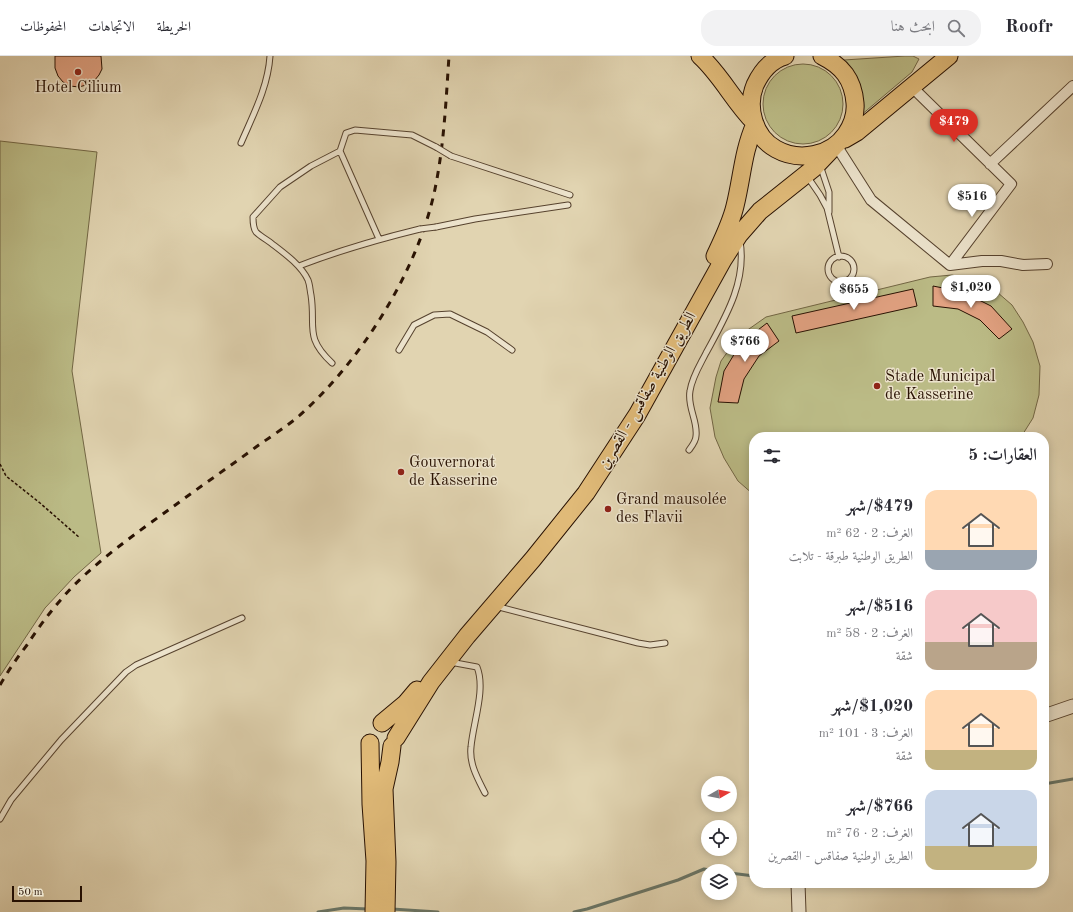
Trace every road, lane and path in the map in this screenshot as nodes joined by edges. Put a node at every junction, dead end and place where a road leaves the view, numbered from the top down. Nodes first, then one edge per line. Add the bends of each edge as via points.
1 (270, 56) edge
2 (700, 56) edge
3 (785, 56) edge
4 (822, 56) edge
5 (939, 59) edge
6 (1073, 86) edge
7 (912, 87) junction
8 (754, 123) junction
9 (241, 143) dead end
10 (837, 144) junction
11 (340, 151) junction
12 (820, 163) junction
13 (990, 164) junction
14 (806, 175) junction
15 (570, 196) dead end
16 (568, 204) dead end
17 (829, 215) junction
18 (739, 235) junction
19 (379, 239) junction
20 (839, 256) junction
21 (1047, 264) dead end
22 (950, 265) junction
23 (299, 266) junction
24 (399, 350) dead end
25 (512, 350) dead end
26 (332, 363) dead end
27 (689, 450) dead end
28 (0, 464) edge
29 (80, 538) dead end
30 (492, 606) junction
31 (242, 618) dead end
32 (665, 643) dead end
33 (447, 662) junction
34 (1073, 706) edge
35 (1049, 714) edge
36 (382, 723) junction
37 (394, 742) junction
38 (370, 743) junction
39 (485, 794) dead end
40 (0, 819) edge
41 (381, 861) junction
42 (798, 888) edge
43 (798, 907) edge
44 (374, 912) edge
45 (386, 912) edge

1 - 9 lane via 264,89
2 - 8 main road
3 - 8 main road via 769,65 759,77 753,91 751,107
4 - 10 main road via 834,62 846,75 854,91 855,109 851,126
5 - 7 main road
6 - 13 street
7 - 10 main road via 857,132
7 - 13 street
8 - 10 main road via 763,138 788,154 804,156 820,153
8 - 36 main road, الطريق الوطنية صفاقس - القصرين via 748,139 735,207 727,230 637,402 580,487 416,692
10 - 12 main road, الطريق الوطنية صفاقس - القصرين
10 - 22 street via 871,200
11 - 15 lane, bridge via 346,133 355,130 412,135 451,156
11 - 19 lane
11 - 23 lane via 311,166 280,187 253,217 256,232
12 - 14 main road, الطريق الوطنية صفاقس - القصرين
12 - 17 lane via 829,192
13 - 22 street via 1011,184
14 - 17 lane via 824,201
14 - 18 main road, الطريق الوطنية صفاقس - القصرين via 760,211
16 - 19 lane, bridge via 420,229
17 - 20 lane
18 - 27 lane via 742,252 737,288 722,324 694,376 689,393 696,428 696,438
18 - 30 main road, الطريق الوطنية صفاقس - القصرين via 617,449 586,493
19 - 23 lane
20 - 20 lane via 831,260 828,272 832,280 845,282 852,276 854,267 850,260
21 - 22 street via 1023,266 1001,261 982,261
23 - 26 lane via 308,281 314,340 322,354
24 - 25 lane via 414,325 434,315 450,314 487,332
28 - 29 path via 6,476
30 - 32 lane via 638,643
30 - 33 main road, الطريق الوطنية صفاقس - القصرين
31 - 40 lane via 136,665 126,672 56,746 11,800
33 - 37 main road, الطريق الوطنية صفاقس - القصرين
33 - 39 lane via 477,667 480,674 471,748 473,767
34 - 35 street
36 - 37 main road via 393,729
36 - 38 main road via 370,730
37 - 38 main road via 389,749 380,750 372,747
37 - 41 main road, الطريق الوطنية صفاقس - القصرين via 384,789
38 - 41 main road, الطريق الوطنية صفاقس - القصرين via 371,804
41 - 44 main road, الطريق الوطنية صفاقس - القصرين
41 - 45 main road, الطريق الوطنية صفاقس - القصرين
42 - 43 street

